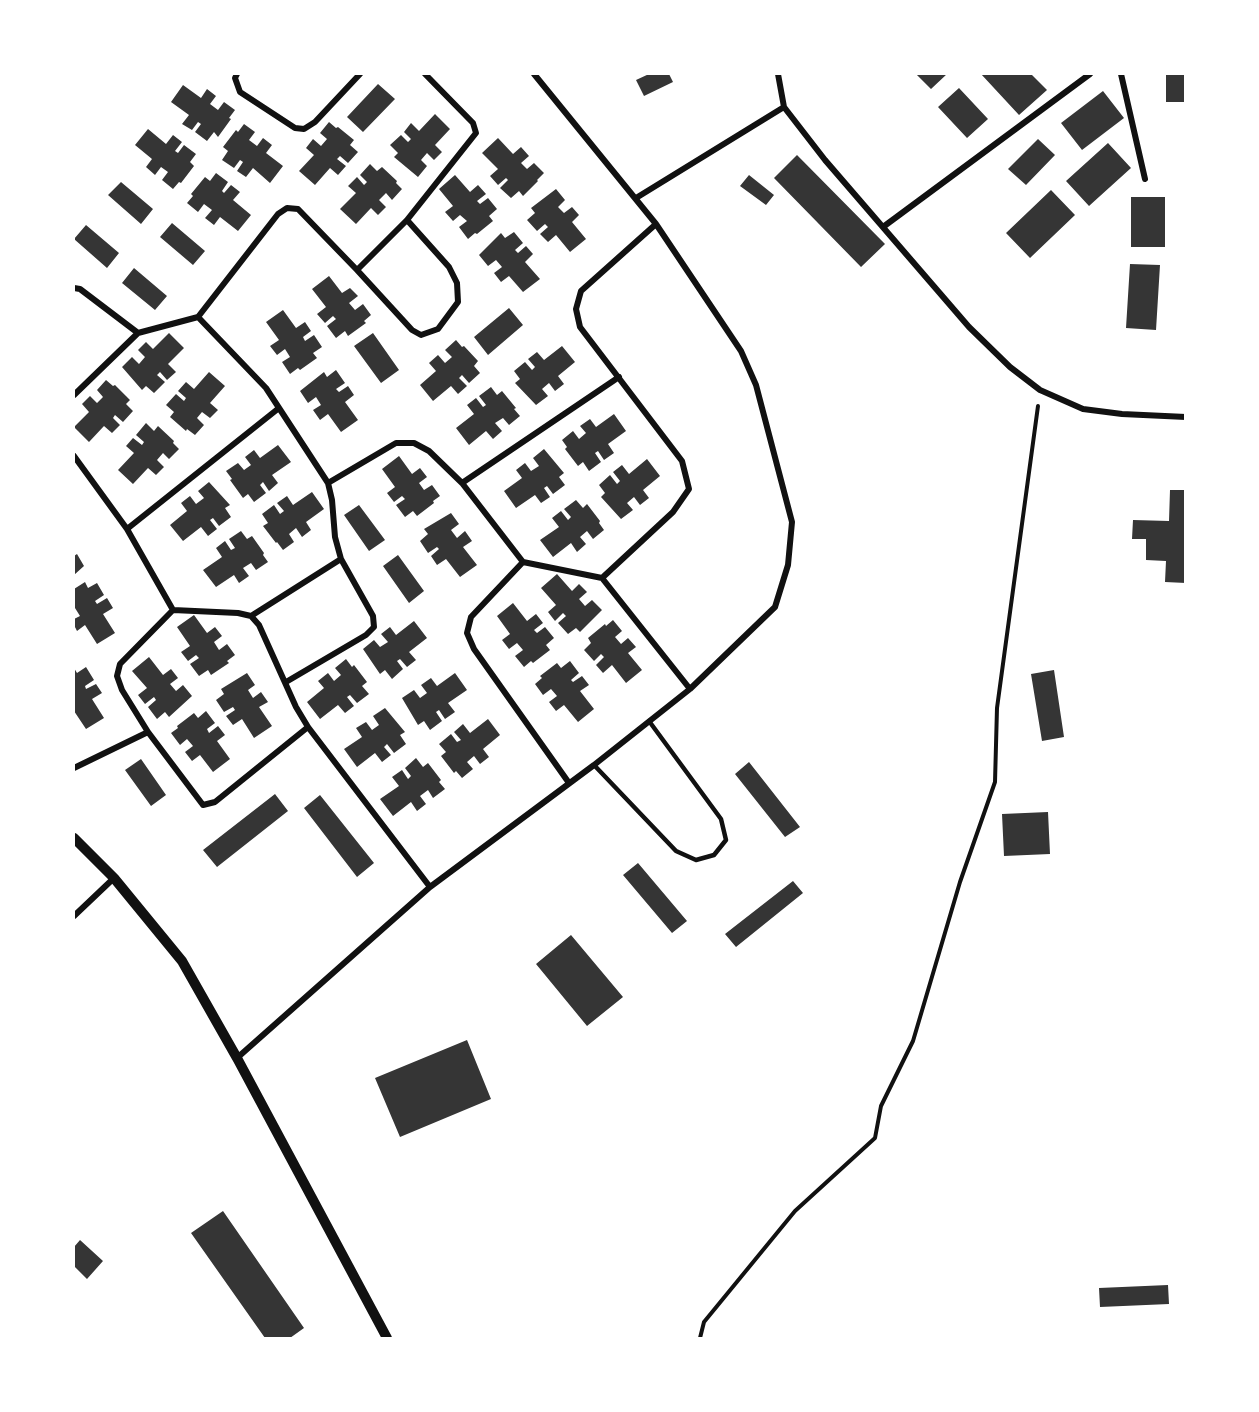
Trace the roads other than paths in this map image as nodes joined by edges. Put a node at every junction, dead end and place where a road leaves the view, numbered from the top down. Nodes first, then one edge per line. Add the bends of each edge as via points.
1 (237, 74) edge
2 (360, 74) edge
3 (425, 74) edge
4 (534, 74) edge
5 (778, 74) edge
6 (1090, 74) edge
7 (1121, 74) edge
8 (784, 107) junction
9 (1145, 179) dead end
10 (636, 198) junction
11 (407, 219) junction
12 (656, 224) junction
13 (882, 226) junction
14 (357, 270) junction
15 (74, 288) edge
16 (198, 317) junction
17 (138, 333) junction
18 (619, 377) junction
19 (74, 395) edge
20 (279, 408) junction
21 (1185, 417) edge
22 (74, 456) edge
23 (80, 465) junction
24 (74, 470) edge
25 (328, 483) junction
26 (462, 483) junction
27 (127, 529) junction
28 (341, 559) junction
29 (523, 562) junction
30 (602, 578) junction
31 (173, 610) junction
32 (251, 616) junction
33 (286, 682) junction
34 (690, 689) junction
35 (649, 721) junction
36 (308, 727) junction
37 (148, 732) junction
38 (594, 765) junction
39 (74, 768) edge
40 (569, 783) junction
41 (74, 838) edge
42 (114, 878) junction
43 (430, 887) junction
44 (74, 916) edge
45 (237, 1058) junction
46 (387, 1338) edge

1 - 2 street via 240,92 294,128 303,129 315,122
3 - 11 street via 473,123 476,133
4 - 10 street
5 - 8 street
6 - 13 street
7 - 9 street
8 - 10 street
8 - 13 street
10 - 12 street
11 - 14 street
11 - 14 street via 449,267 457,284 458,302 438,329 421,335 412,330
12 - 18 street via 580,291 576,309 580,327
12 - 34 street via 741,351 756,385 792,522 788,565 775,607
13 - 21 street via 969,327 1040,390 1083,409
14 - 16 street via 298,209 287,208 278,214
15 - 17 street
16 - 17 street
16 - 20 street via 266,388
17 - 19 street
18 - 26 street
18 - 30 street via 682,461 689,489 673,512
20 - 25 street
20 - 27 street
22 - 23 street
23 - 24 street
23 - 27 street
25 - 26 street via 396,442 414,443 429,451
25 - 28 street
26 - 29 street
27 - 31 street
28 - 32 street
28 - 33 street via 373,616 374,627
29 - 30 street
29 - 40 street via 471,617 467,633 474,649
30 - 34 street
31 - 32 street
31 - 37 street via 120,664 117,676
32 - 33 street
33 - 36 street
34 - 35 street
35 - 38 street
35 - 38 lane via 721,819 726,840 714,855 696,860 676,851
36 - 37 street via 215,802 202,805
36 - 43 street
37 - 39 street
38 - 40 street
40 - 43 street
41 - 42 street
42 - 44 street
42 - 45 street via 182,962
43 - 45 street
45 - 46 street

